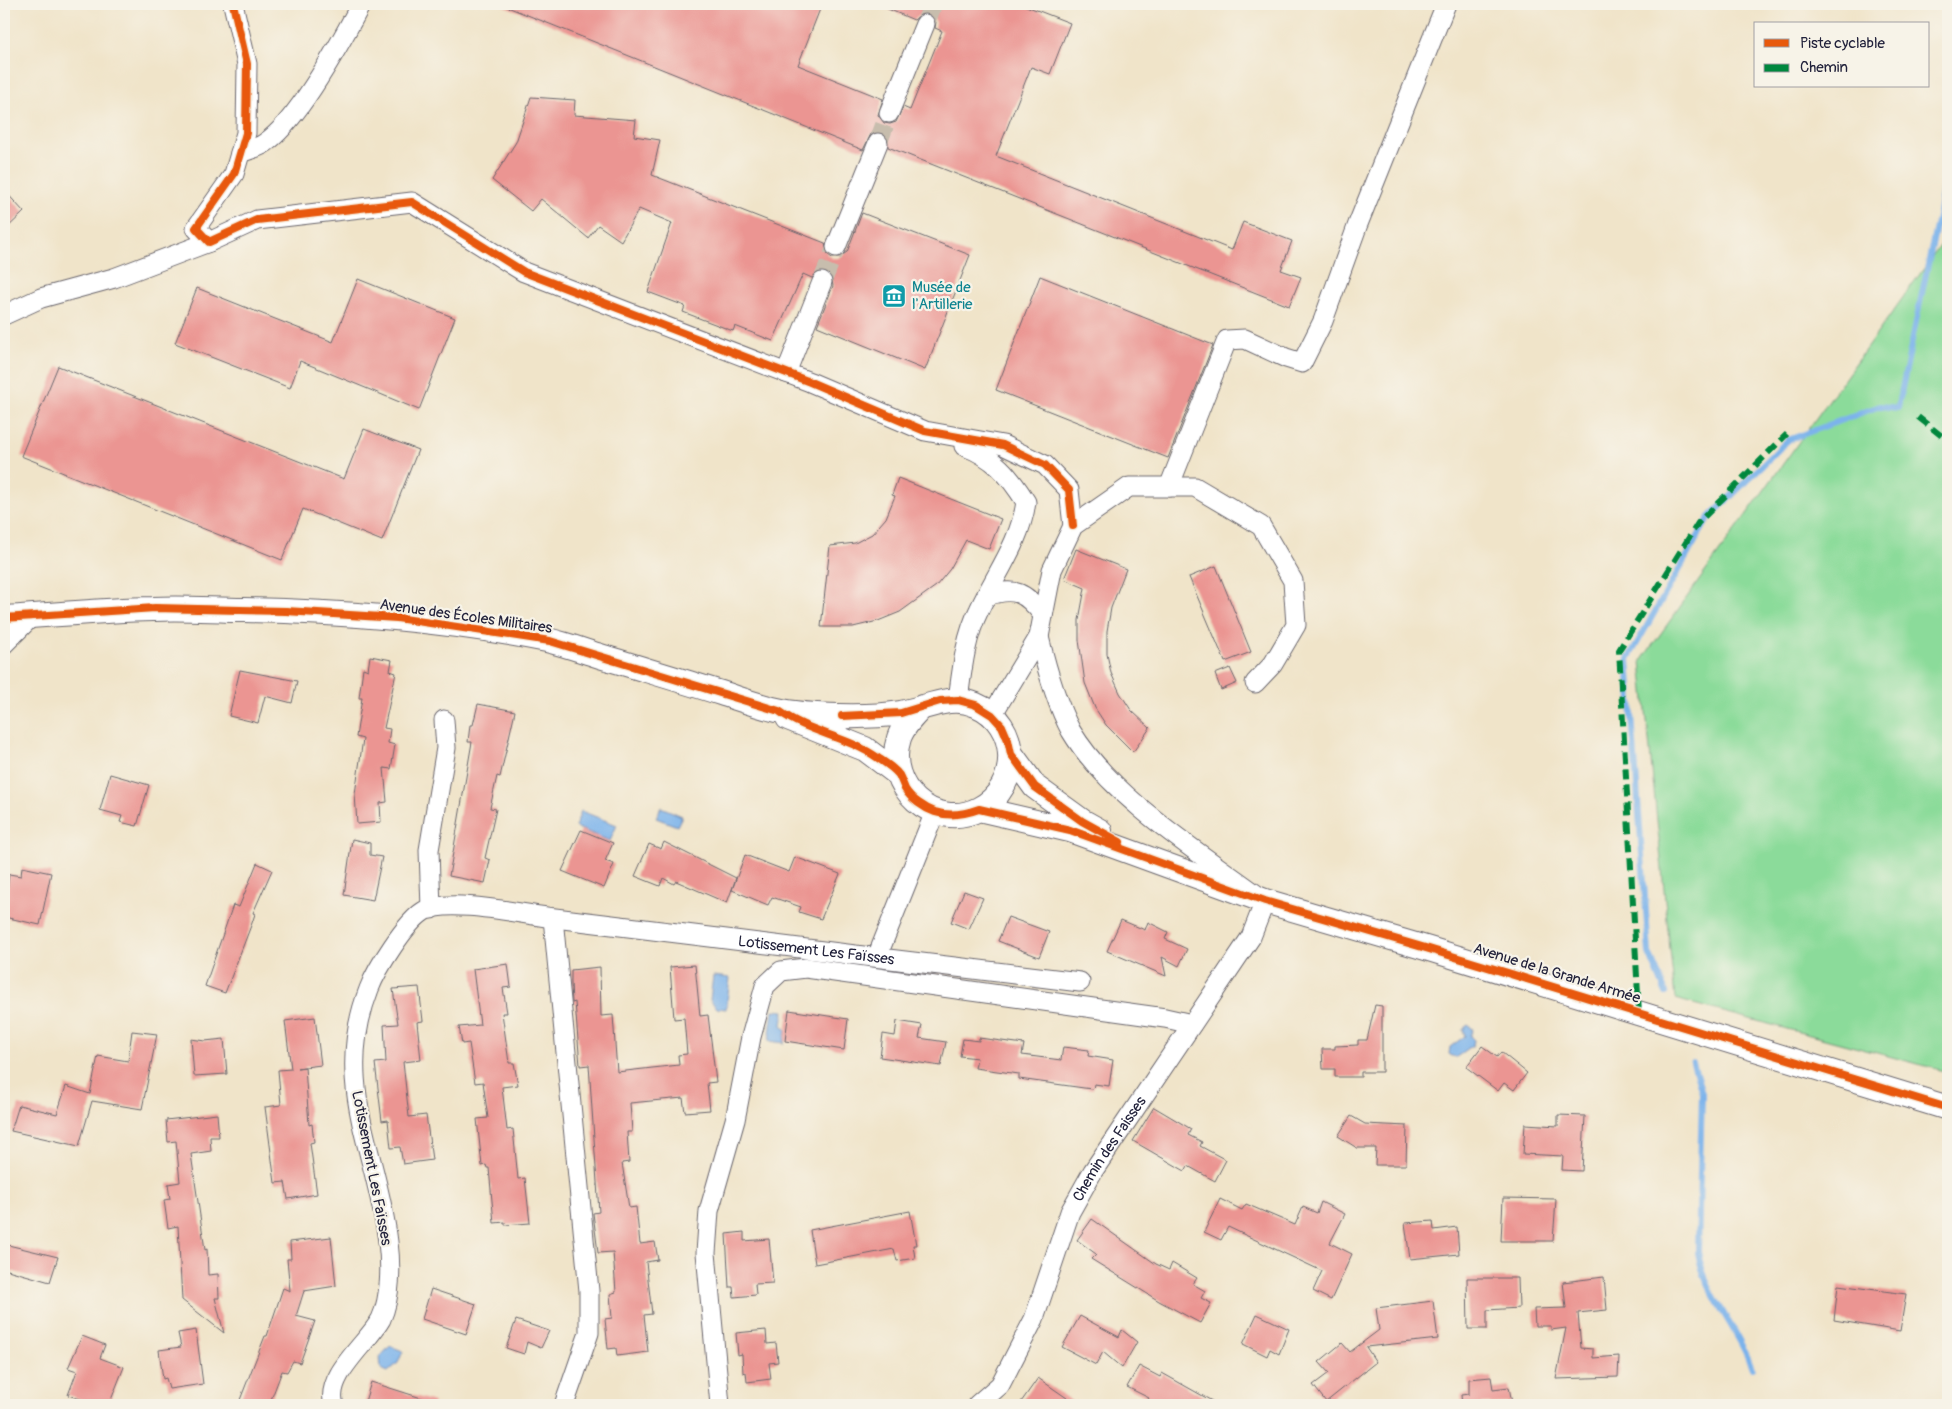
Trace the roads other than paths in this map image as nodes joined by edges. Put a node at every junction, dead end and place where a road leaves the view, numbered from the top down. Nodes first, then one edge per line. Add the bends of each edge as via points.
1 (233, 4) edge
2 (361, 4) edge
3 (1446, 4) edge
4 (925, 24) tunnel mouth
5 (889, 113) tunnel mouth
6 (878, 143) tunnel mouth
7 (240, 153) junction
8 (209, 242) junction
9 (836, 247) tunnel mouth
10 (822, 282) tunnel mouth
11 (4, 315) edge
12 (786, 373) junction
13 (926, 431) junction
14 (1169, 487) junction
15 (1073, 526) junction
16 (987, 596) junction
17 (1043, 615) junction
18 (31, 617) junction
19 (4, 618) edge
20 (1038, 637) junction
21 (4, 644) edge
22 (1255, 683) dead end
23 (958, 700) junction
24 (922, 707) junction
25 (779, 711) junction
26 (992, 715) junction
27 (444, 720) dead end
28 (1011, 754) junction
29 (898, 774) junction
30 (979, 809) junction
31 (935, 812) junction
32 (1158, 862) junction
33 (1265, 901) junction
34 (430, 909) junction
35 (553, 918) junction
36 (877, 957) junction
37 (1080, 982) dead end
38 (1192, 1024) junction
39 (1948, 1108) edge
40 (334, 1405) edge
41 (564, 1405) edge
42 (720, 1405) edge
43 (977, 1405) edge

1 - 7 street via 247,64 246,133
2 - 7 street via 298,108 264,144
3 - 14 street via 1323,321 1302,363 1245,339 1227,340
4 - 5 street
6 - 9 street
7 - 8 street via 234,174 196,228
8 - 11 street via 114,278 41,298
8 - 12 street via 257,220 412,202 524,272
10 - 12 street
12 - 13 street
13 - 15 street via 1002,445 1045,465 1069,490
13 - 16 street via 985,454 1015,485 1026,502 1024,522
14 - 15 street via 1129,487
14 - 22 street via 1194,487 1261,526 1293,581 1296,625 1273,664
15 - 17 street via 1052,570
16 - 17 street via 1001,590 1017,592 1031,600
16 - 23 street via 978,612 965,653
17 - 20 street
18 - 19 street, Avenue des Écoles Militaires
18 - 21 street
18 - 25 street, Avenue des Écoles Militaires via 156,608 396,618 550,641
20 - 26 street
20 - 33 street via 1046,669 1071,730 1110,781
23 - 24 street
23 - 26 street via 976,705
24 - 25 street, Avenue des Écoles Militaires via 901,713 857,716
24 - 29 street via 900,737 896,756
25 - 29 street, Avenue des Écoles Militaires via 791,720 865,749
26 - 28 street via 1002,726
27 - 34 street via 446,748 429,850
28 - 30 street via 1010,771 1003,786
28 - 32 street, Avenue de la Grande Armée via 1035,787 1082,821
29 - 31 street via 906,791 919,804
30 - 31 street via 965,814
30 - 32 street, Avenue de la Grande Armée via 1070,830
31 - 36 street
32 - 33 street, Avenue de la Grande Armée
33 - 38 street, Chemin des Faisses via 1251,937
33 - 39 street, Avenue de la Grande Armée
34 - 35 street, Lotissement Les Faïsses via 464,905
34 - 40 street, Lotissement Les Faïsses via 425,910 392,946 369,988 354,1041 356,1104 388,1242 389,1289 381,1318 342,1368 332,1398
35 - 36 street, Lotissement Les Faïsses
35 - 41 street via 589,1291 589,1333
36 - 37 street, Lotissement Les Faïsses
38 - 42 street via 806,968 781,971 765,986 751,1037 735,1120 709,1210 706,1254
38 - 43 street, Chemin des Faisses via 1070,1212 1034,1319 1000,1385

